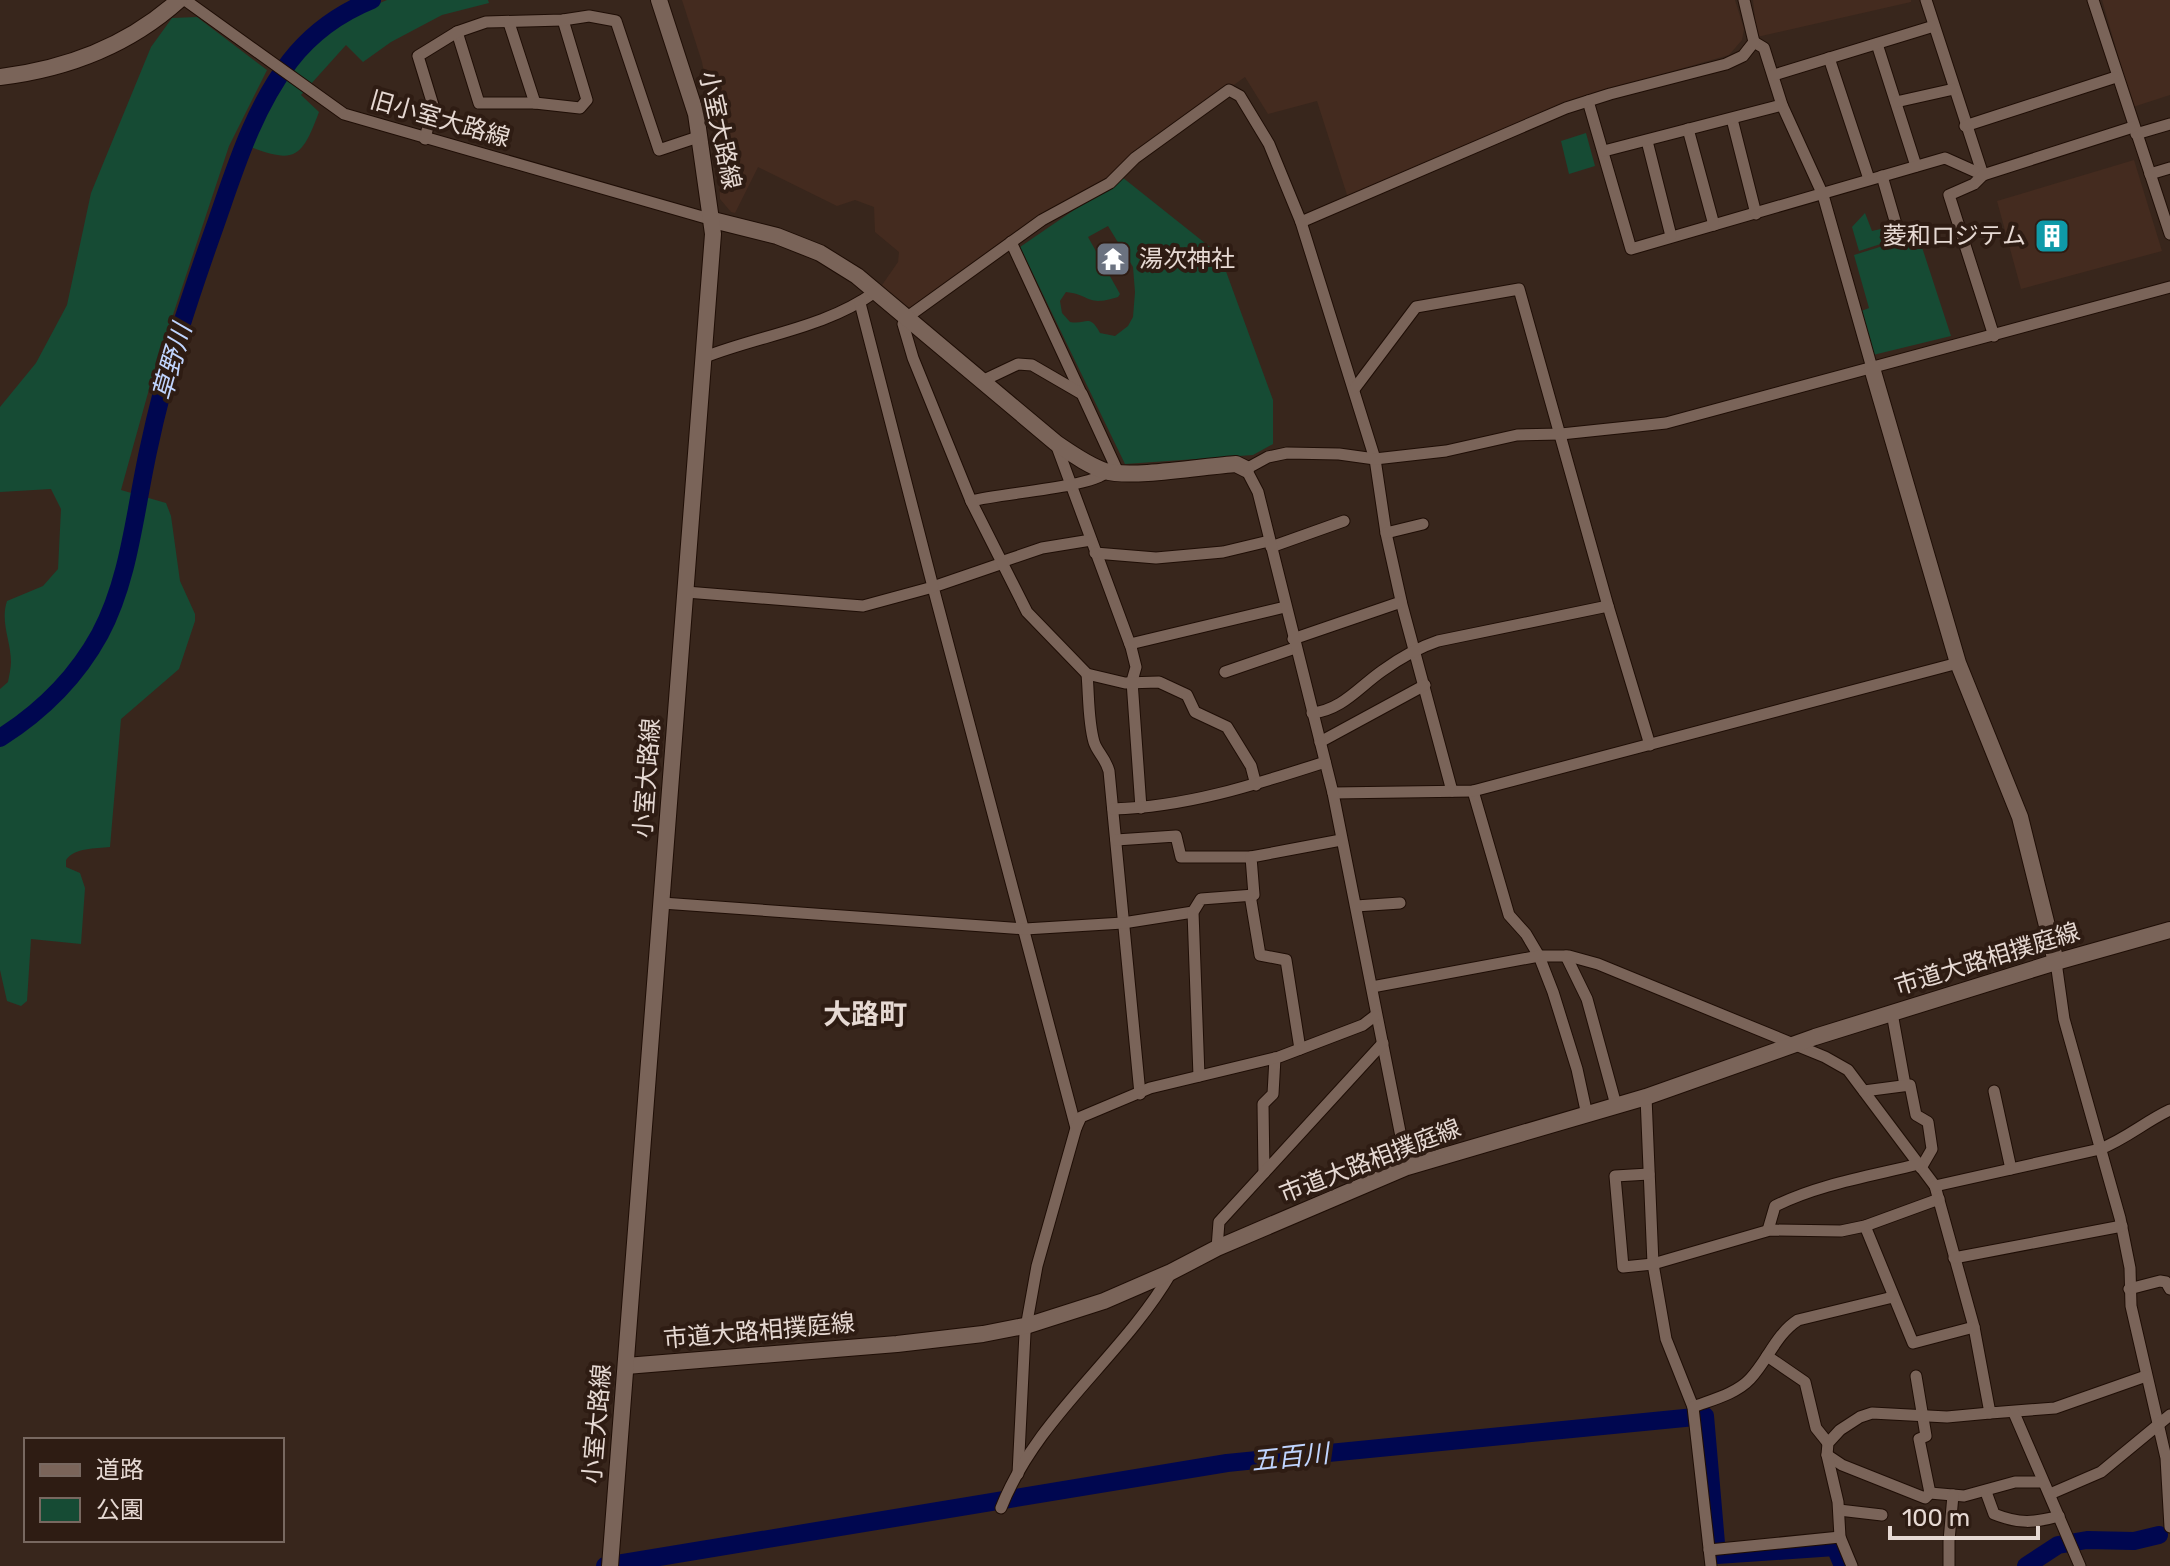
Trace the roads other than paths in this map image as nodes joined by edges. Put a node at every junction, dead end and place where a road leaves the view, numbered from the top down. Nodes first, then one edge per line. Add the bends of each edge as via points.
1 (659, 0) edge
2 (1744, 0) edge
3 (1926, 0) edge
4 (2093, 0) edge
5 (185, 2) edge
6 (563, 20) junction
7 (509, 23) junction
8 (1934, 26) junction
9 (457, 32) junction
10 (1754, 42) junction
11 (1877, 44) junction
12 (1829, 58) junction
13 (1774, 75) junction
14 (0, 77) edge
15 (2116, 77) junction
16 (1954, 89) junction
17 (1588, 101) junction
18 (1896, 102) junction
19 (535, 103) junction
20 (1782, 105) junction
21 (1732, 119) junction
22 (2170, 124) edge
23 (1965, 126) junction
24 (1688, 129) junction
25 (2135, 131) junction
26 (701, 136) junction
27 (425, 139) junction
28 (1647, 141) junction
29 (1604, 151) junction
30 (1916, 166) junction
31 (2170, 168) edge
32 (2150, 174) junction
33 (1983, 175) junction
34 (1882, 176) junction
35 (1869, 179) junction
36 (1823, 195) junction
37 (1756, 214) junction
38 (713, 220) junction
39 (2168, 221) edge
40 (1301, 222) junction
41 (1714, 225) junction
42 (2170, 234) edge
43 (1671, 236) junction
44 (1900, 238) dead end
45 (1011, 242) junction
46 (2170, 287) edge
47 (875, 292) junction
48 (860, 303) junction
49 (906, 318) junction
50 (1994, 336) junction
51 (705, 357) junction
52 (1872, 368) junction
53 (982, 381) junction
54 (1355, 388) junction
55 (1082, 394) junction
56 (1561, 434) junction
57 (1056, 443) junction
58 (1375, 459) junction
59 (1246, 469) junction
60 (1113, 472) junction
61 (1070, 484) junction
62 (971, 501) junction
63 (1344, 521) dead end
64 (1423, 524) dead end
65 (1386, 533) junction
66 (1091, 540) junction
67 (1270, 544) junction
68 (1095, 553) junction
69 (1002, 563) junction
70 (933, 587) junction
71 (686, 592) junction
72 (1401, 602) junction
73 (1608, 606) junction
74 (1285, 607) junction
75 (1130, 644) junction
76 (1294, 644) junction
77 (1415, 649) junction
78 (1958, 663) junction
79 (1225, 672) dead end
80 (1087, 674) junction
81 (1132, 681) junction
82 (1425, 685) junction
83 (1312, 713) junction
84 (1320, 742) junction
85 (1650, 745) junction
86 (1325, 762) junction
87 (1256, 785) junction
88 (1452, 791) junction
89 (1473, 791) junction
90 (1333, 793) junction
91 (1141, 808) junction
92 (1113, 809) junction
93 (1116, 840) junction
94 (1341, 840) junction
95 (1251, 857) junction
96 (1250, 895) junction
97 (662, 903) junction
98 (1400, 903) dead end
99 (1356, 906) junction
100 (1193, 912) junction
101 (1123, 923) junction
102 (1025, 929) junction
103 (2170, 930) edge
104 (1539, 956) junction
105 (1566, 956) junction
106 (2056, 962) junction
107 (1372, 987) junction
108 (1892, 1013) junction
109 (1376, 1015) junction
110 (1383, 1043) junction
111 (1792, 1046) junction
112 (1300, 1049) junction
113 (1275, 1058) junction
114 (1199, 1076) junction
115 (1905, 1085) junction
116 (1864, 1091) junction
117 (1994, 1091) dead end
118 (1140, 1094) junction
119 (1646, 1097) junction
120 (1616, 1105) junction
121 (2170, 1110) edge
122 (1587, 1115) junction
123 (1076, 1128) junction
124 (2100, 1149) junction
125 (1920, 1166) junction
126 (1407, 1167) junction
127 (2011, 1169) junction
128 (1264, 1173) junction
129 (1649, 1174) junction
130 (1935, 1186) junction
131 (1939, 1199) junction
132 (1865, 1226) junction
133 (2122, 1226) junction
134 (1768, 1230) junction
135 (1217, 1248) junction
136 (1954, 1258) junction
137 (1653, 1264) junction
138 (1171, 1272) junction
139 (2129, 1289) junction
140 (2170, 1289) edge
141 (1893, 1297) junction
142 (1029, 1325) junction
143 (1974, 1327) junction
144 (1767, 1356) junction
145 (626, 1366) junction
146 (1916, 1376) dead end
147 (2146, 1376) junction
148 (1693, 1408) junction
149 (1990, 1413) junction
150 (2014, 1413) junction
151 (1922, 1415) junction
152 (2170, 1415) edge
153 (2158, 1424) junction
154 (1827, 1449) junction
155 (1018, 1474) junction
156 (2043, 1482) junction
157 (1986, 1492) junction
158 (1930, 1493) junction
159 (2170, 1493) edge
160 (2050, 1494) junction
161 (1953, 1495) junction
162 (1001, 1508) dead end
163 (1839, 1510) junction
164 (1882, 1515) dead end
165 (2059, 1516) junction
166 (2170, 1527) edge
167 (1840, 1537) junction
168 (1709, 1550) junction
169 (610, 1560) edge
170 (1711, 1566) edge
171 (1852, 1566) edge
172 (1949, 1566) edge
173 (2080, 1566) edge

1 - 26 street, 小室大路線
2 - 10 street
3 - 8 street
4 - 15 street
5 - 14 street via 93,53 57,67
5 - 27 street, 旧小室大路線 via 344,114
6 - 7 street
6 - 19 street via 587,100 580,108
6 - 26 street via 589,16 616,21 659,150
7 - 9 street via 486,22
7 - 19 street
8 - 11 street
8 - 16 street
9 - 19 street via 479,103
9 - 27 street via 418,56 433,105
10 - 13 street via 1764,48
10 - 17 street via 1743,56 1726,64
11 - 12 street
11 - 18 street
12 - 13 street
12 - 35 street
13 - 20 street
15 - 23 street
15 - 25 street
16 - 18 street
16 - 23 street
17 - 29 street
17 - 40 street
18 - 30 street
20 - 21 street
20 - 36 street
21 - 24 street
21 - 37 street
22 - 25 street
23 - 33 street
24 - 28 street
24 - 41 street
25 - 32 street
25 - 33 street
26 - 38 street, 小室大路線
27 - 38 street, 旧小室大路線
28 - 29 street
28 - 43 street
29 - 43 street via 1631,249
30 - 33 street via 1945,158
30 - 34 street
31 - 32 street
32 - 39 street
33 - 50 street via 1949,195
34 - 35 street
34 - 44 street
35 - 36 street
36 - 37 street
36 - 52 street
37 - 41 street
38 - 47 street via 820,253
38 - 51 street, 小室大路線
39 - 42 street
40 - 45 street via 1269,144 1240,96 1229,90 1135,158 1110,183
40 - 54 street
41 - 43 street
45 - 49 street
45 - 55 street
46 - 50 street
47 - 48 street
47 - 49 street
48 - 51 street
48 - 70 street
49 - 53 street
49 - 62 street via 913,358
50 - 52 street
51 - 71 street, 小室大路線
52 - 56 street via 1666,423
52 - 78 street
53 - 55 street via 1018,364 1032,365
53 - 57 street
54 - 56 street via 1416,307 1519,289
54 - 58 street
55 - 60 street
56 - 58 street via 1517,435
56 - 73 street
57 - 60 street
57 - 61 street
58 - 59 street via 1287,453
58 - 65 street
59 - 60 street via 1236,464
59 - 67 street via 1258,492
60 - 61 street
61 - 62 street
61 - 66 street
62 - 69 street
63 - 67 street
64 - 65 street
65 - 72 street
66 - 68 street
66 - 69 street via 1042,548
67 - 68 street via 1156,558
67 - 74 street
68 - 75 street
69 - 70 street
69 - 80 street via 1027,612
70 - 71 street via 863,606
70 - 102 street
71 - 97 street, 小室大路線
72 - 76 street
72 - 77 street
73 - 77 street
73 - 85 street
74 - 75 street
74 - 76 street
75 - 81 street via 1136,667
76 - 79 street
76 - 83 street
77 - 82 street
77 - 83 street via 1349,699
78 - 85 street
78 - 106 street via 2020,817
80 - 81 street
80 - 92 street via 1093,741 1105,757
81 - 87 street via 1159,682 1187,695 1195,712 1227,727 1251,766
81 - 91 street
82 - 84 street
82 - 88 street
83 - 84 street
84 - 86 street
85 - 89 street
86 - 87 street
86 - 90 street
87 - 91 street
88 - 89 street
88 - 90 street
89 - 104 street via 1509,915
90 - 94 street
91 - 92 street
92 - 93 street
93 - 95 street via 1176,836 1181,857
93 - 101 street
94 - 95 street
94 - 99 street
95 - 96 street
96 - 100 street via 1201,899
96 - 112 street via 1260,955 1286,960
97 - 102 street
97 - 145 street, 小室大路線
98 - 99 street
99 - 107 street
100 - 101 street
100 - 114 street
101 - 102 street
101 - 118 street
102 - 123 street
103 - 106 street, 市道大路相撲庭線
104 - 105 street
104 - 107 street
104 - 122 street
105 - 111 street via 1598,964
105 - 120 street via 1587,999
106 - 108 street, 市道大路相撲庭線
106 - 124 street via 2064,1019
107 - 109 street
108 - 111 street, 市道大路相撲庭線
108 - 115 street
109 - 110 street
109 - 112 street
110 - 126 street
110 - 128 street
111 - 116 street via 1848,1070
111 - 119 street, 市道大路相撲庭線
112 - 113 street
113 - 114 street
113 - 128 street via 1273,1094 1263,1104
114 - 118 street
115 - 116 street
115 - 125 street via 1910,1085 1916,1115 1928,1122 1932,1149
116 - 125 street
117 - 127 street
118 - 123 street via 1081,1117
119 - 120 street, 市道大路相撲庭線
119 - 129 street
120 - 122 street, 市道大路相撲庭線
121 - 124 street
122 - 126 street, 市道大路相撲庭線
123 - 142 street via 1037,1266
124 - 127 street
124 - 133 street
125 - 130 street
125 - 134 street via 1788,1199 1775,1206
126 - 135 street, 市道大路相撲庭線
127 - 130 street
128 - 135 street via 1219,1222
129 - 137 street
129 - 137 street via 1615,1176 1623,1267
130 - 131 street
131 - 132 street
131 - 136 street
132 - 134 street via 1841,1231
132 - 141 street
133 - 136 street
133 - 139 street
134 - 137 street
135 - 138 street, 市道大路相撲庭線
136 - 143 street
137 - 148 street via 1666,1339
138 - 142 street, 市道大路相撲庭線
138 - 155 street via 1046,1428
139 - 140 street via 2160,1281
139 - 147 street
141 - 143 street via 1913,1343
141 - 144 street via 1798,1320
142 - 145 street, 市道大路相撲庭線 via 897,1344
142 - 155 street
143 - 149 street
144 - 148 street via 1749,1381
144 - 154 street via 1805,1382
145 - 169 street, 小室大路線
146 - 151 street
147 - 150 street via 2067,1405
147 - 153 street
148 - 168 street
149 - 150 street
149 - 151 street
150 - 156 street
151 - 154 street via 1860,1417 1840,1430
151 - 158 street via 1926,1436 1919,1439
152 - 153 street
153 - 159 street
153 - 160 street via 2101,1472
154 - 158 street via 1842,1465 1925,1498
154 - 163 street
155 - 162 street
156 - 157 street via 2015,1482
156 - 160 street
157 - 161 street
157 - 165 street via 1994,1514 2013,1522
158 - 161 street
159 - 166 street
160 - 165 street
161 - 172 street
163 - 164 street
163 - 167 street
165 - 173 street
167 - 168 street
167 - 171 street
168 - 170 street

